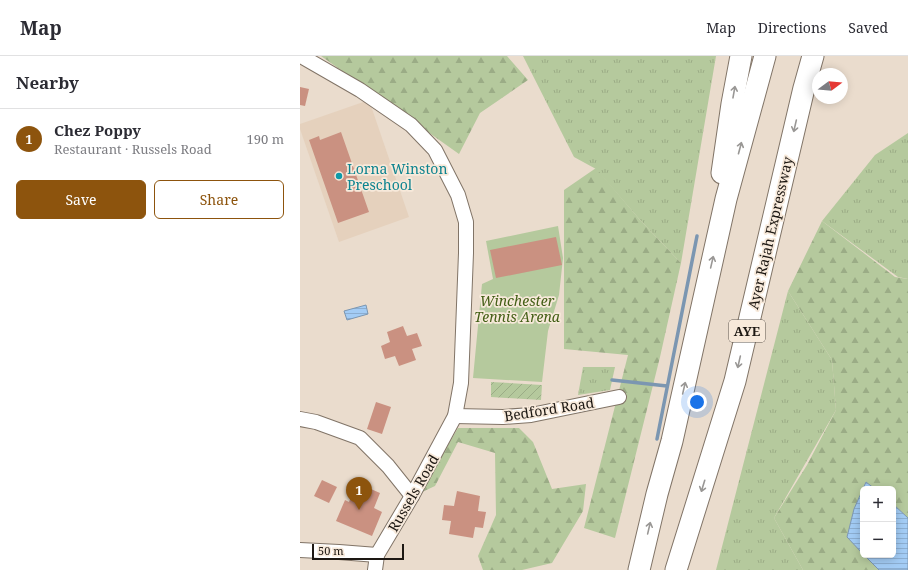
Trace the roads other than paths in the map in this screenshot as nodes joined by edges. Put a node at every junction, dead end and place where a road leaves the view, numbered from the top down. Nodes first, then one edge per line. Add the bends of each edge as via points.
1 (301, 56) edge
2 (741, 56) edge
3 (765, 56) edge
4 (813, 56) edge
5 (726, 199) junction
6 (619, 397) dead end
7 (455, 416) junction
8 (300, 419) edge
9 (412, 496) junction
10 (300, 550) edge
11 (377, 555) junction
12 (375, 570) edge
13 (639, 570) edge
14 (676, 570) edge

1 - 7 street, Russels Road via 360,90 411,125 435,150 458,195 466,222 466,253 461,383
5 -> 2 highway via 721,177
5 -> 3 highway
4 -> 14 highway, Ayer Rajah Expressway / AYE via 735,380
13 -> 5 highway via 672,441
6 - 7 street, Bedford Road via 531,415
7 - 9 street, Russels Road
8 - 9 street via 360,438 388,466
9 - 11 street, Russels Road
10 - 11 street
11 - 12 street, Russels Road

